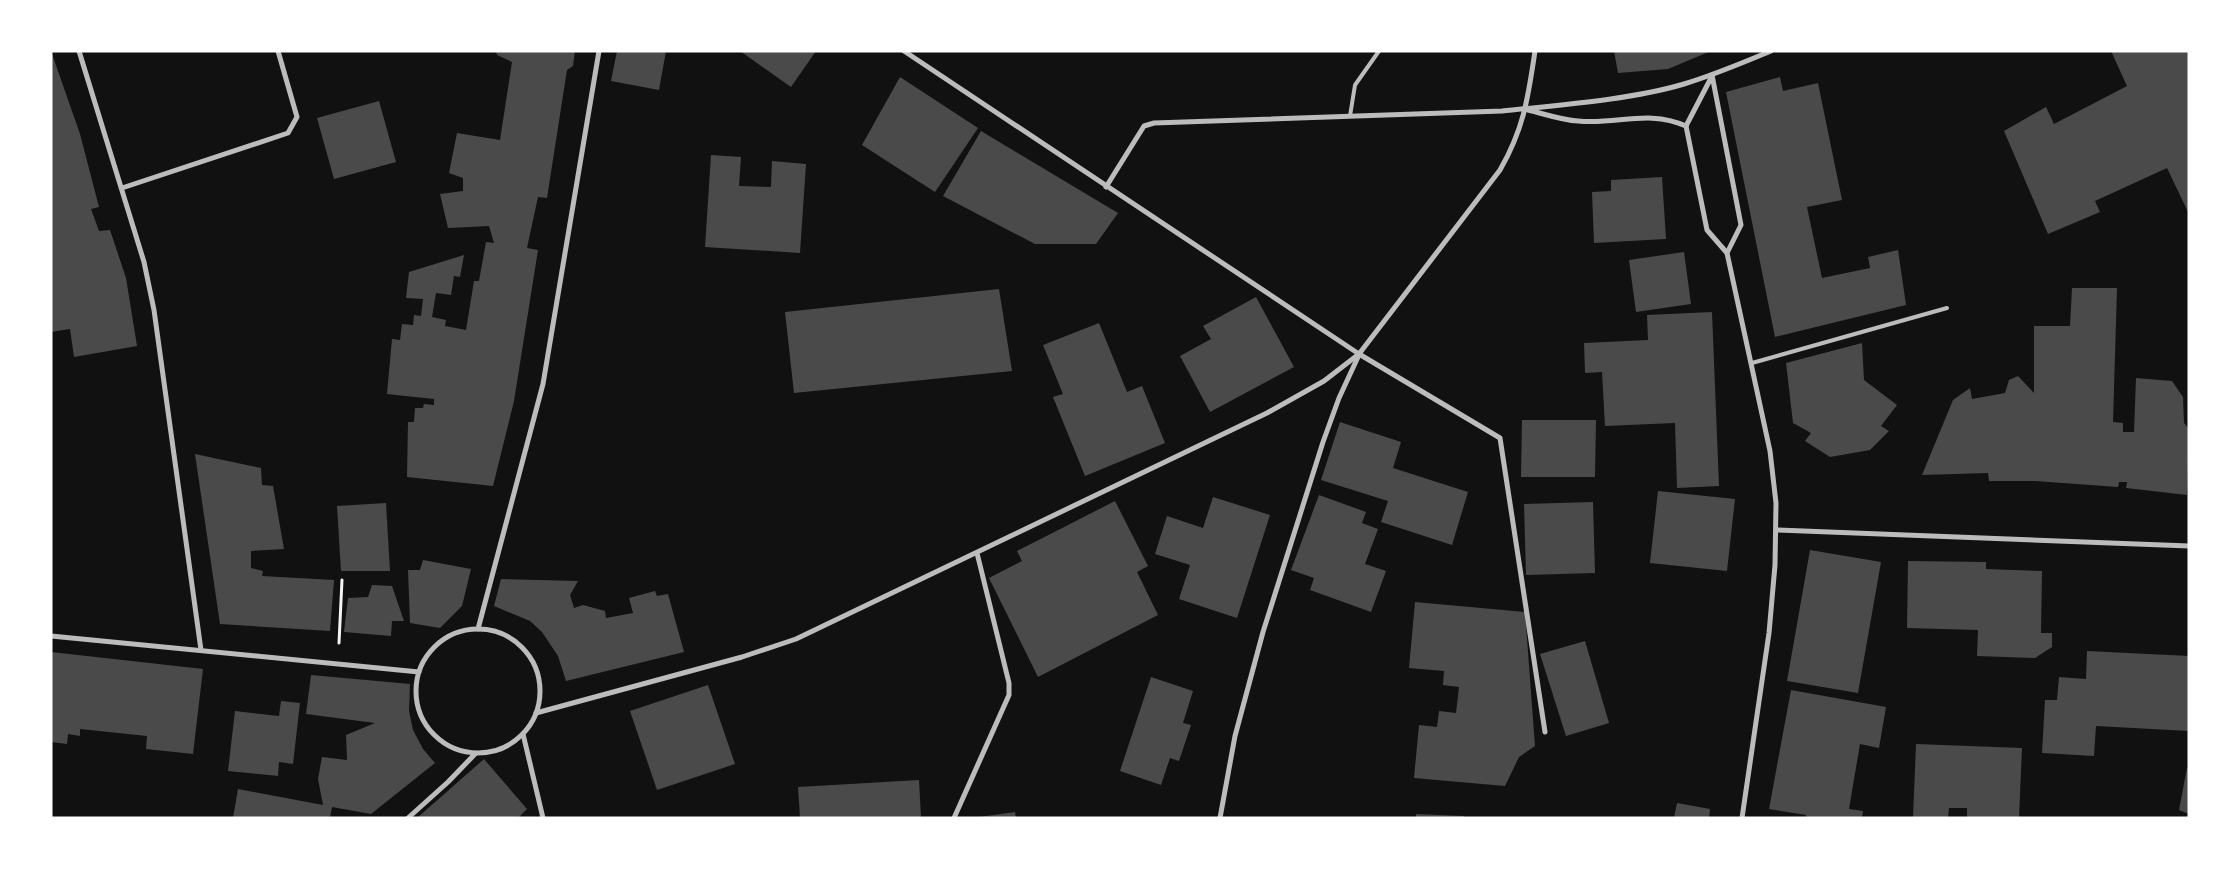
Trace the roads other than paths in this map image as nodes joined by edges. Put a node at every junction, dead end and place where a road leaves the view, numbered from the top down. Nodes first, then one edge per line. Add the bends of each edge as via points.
1 (79, 51) edge
2 (278, 51) edge
3 (599, 51) edge
4 (904, 51) edge
5 (1379, 51) edge
6 (1535, 51) edge
7 (1771, 51) edge
8 (1712, 75) junction
9 (1525, 109) junction
10 (1350, 116) junction
11 (1686, 126) junction
12 (1106, 187) junction
13 (122, 188) junction
14 (1727, 253) junction
15 (1947, 308) dead end
16 (1359, 354) junction
17 (1752, 363) junction
18 (1777, 530) junction
19 (2189, 546) edge
20 (977, 553) junction
21 (478, 629) junction
22 (51, 636) edge
23 (201, 650) junction
24 (419, 672) junction
25 (536, 713) junction
26 (1545, 732) dead end
27 (523, 734) junction
28 (474, 754) junction
29 (408, 818) edge
30 (543, 818) edge
31 (954, 818) edge
32 (1220, 818) edge
33 (1742, 818) edge

1 - 13 street
2 - 13 street via 297,117 288,132
3 - 21 street via 543,384
4 - 12 street
5 - 10 lane via 1355,85
6 - 9 street
7 - 8 street
8 - 9 street via 1626,96
8 - 11 street
8 - 14 street via 1741,225
9 - 10 street
9 - 11 street via 1578,121 1662,118
9 - 16 street via 1518,136 1500,170
10 - 12 street via 1154,123 1144,126
11 - 14 street via 1708,230
12 - 16 street
13 - 23 street via 144,262 154,310
14 - 17 street
15 - 17 lane
16 - 20 street via 1324,381 1267,413
16 - 26 street via 1500,438
16 - 32 street via 1338,398 1263,632 1235,736
17 - 18 street via 1774,477
18 - 19 street
18 - 33 street via 1769,633
20 - 25 street via 796,639 742,657
20 - 31 street via 1009,683 1009,695
21 - 24 street via 462,631 440,642
21 - 25 street via 511,638 529,655 540,689
22 - 23 street
23 - 24 street
24 - 28 street via 418,704 424,722 431,732 451,747
25 - 27 street
27 - 28 street via 499,750
27 - 30 street
28 - 29 street

